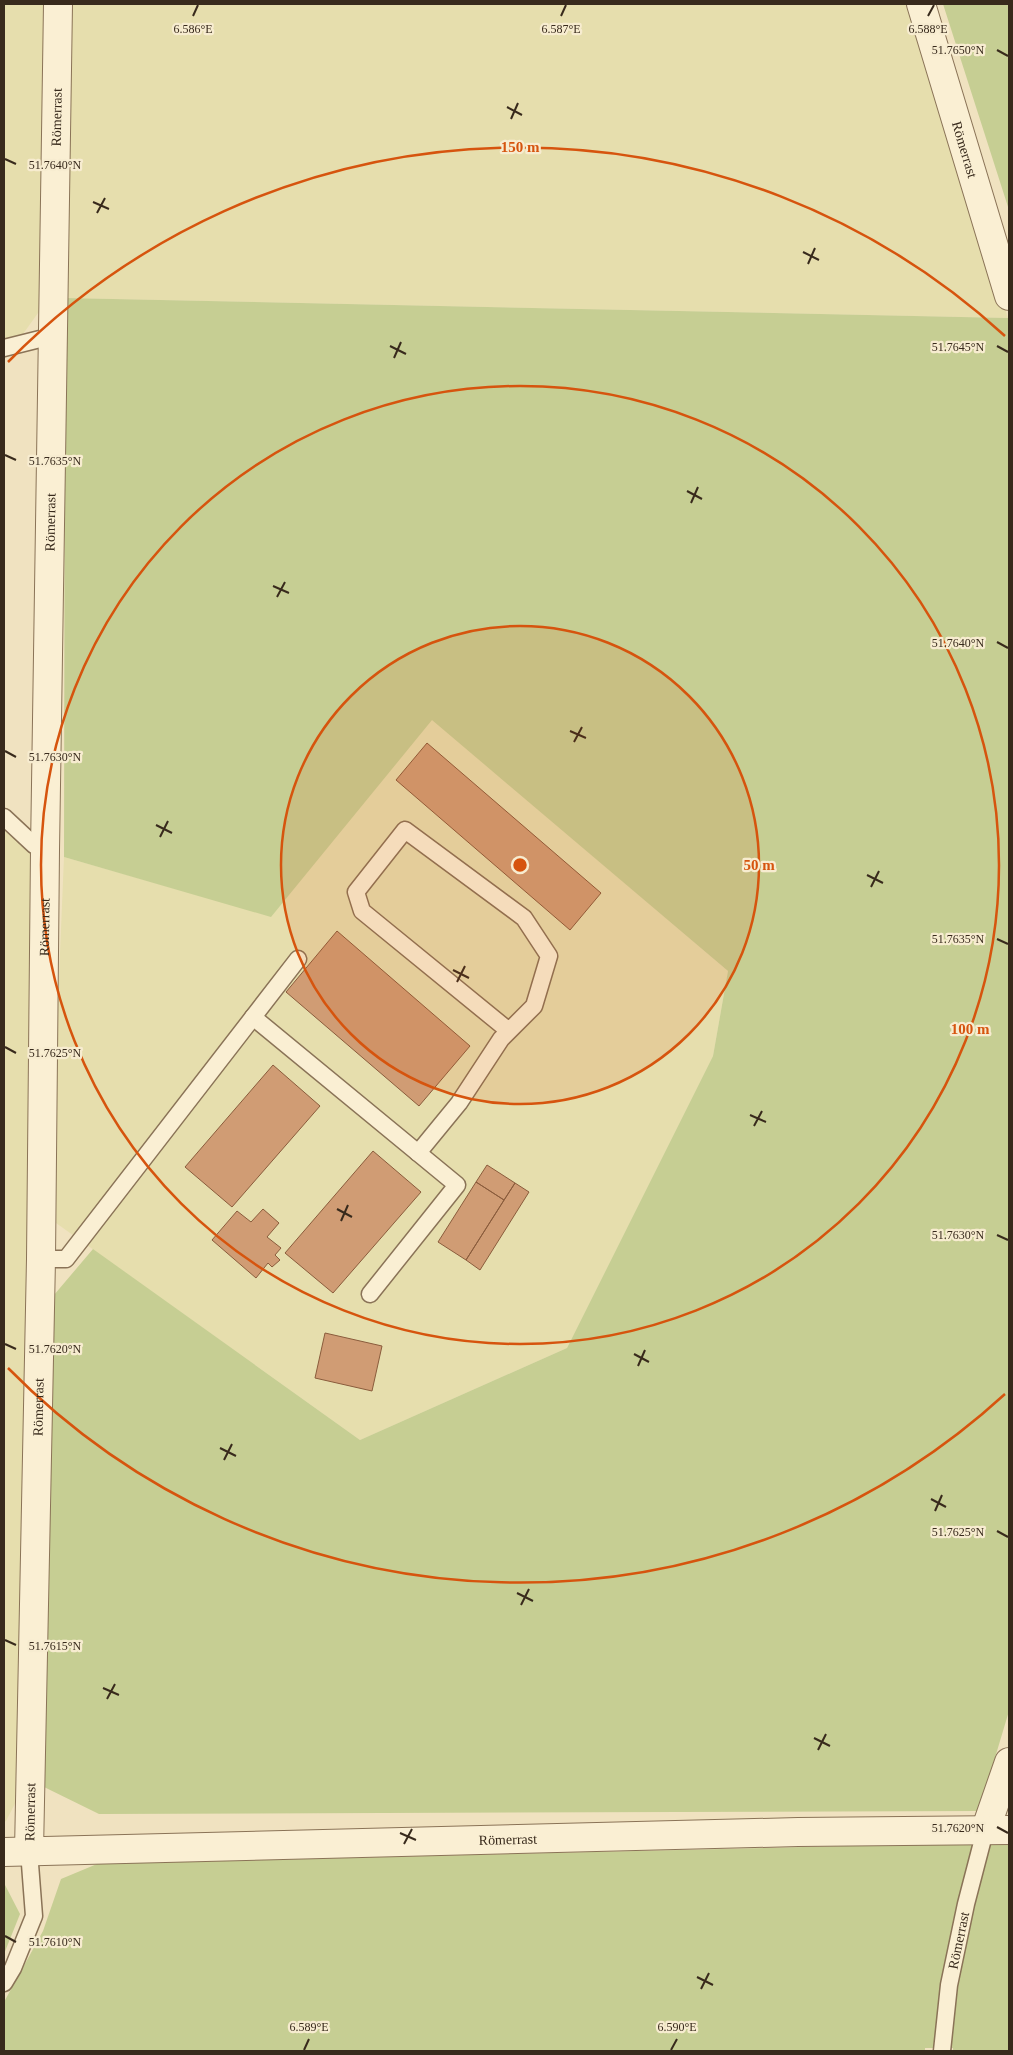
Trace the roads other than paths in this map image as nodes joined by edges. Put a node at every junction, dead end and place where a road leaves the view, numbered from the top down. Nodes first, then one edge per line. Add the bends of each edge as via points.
1 (58, 4) edge
2 (921, 4) edge
3 (1009, 296) edge
4 (52, 336) junction
5 (4, 348) edge
6 (4, 816) edge
7 (44, 850) junction
8 (298, 959) dead end
9 (253, 1017) junction
10 (509, 1031) junction
11 (418, 1153) junction
12 (41, 1258) junction
13 (370, 1294) dead end
14 (1009, 1762) edge
15 (997, 1831) edge
16 (16, 1851) edge
17 (4, 1983) edge
18 (942, 2051) edge

1 - 4 street, Römerrast
2 - 3 street, Römerrast
4 - 5 lane
4 - 7 street, Römerrast
6 - 7 lane via 34,845
7 - 12 street, Römerrast
8 - 9 lane
9 - 11 lane
9 - 12 lane via 66,1260
10 - 10 lane via 534,1006 549,956 524,918 405,830 356,892 362,911
10 - 11 lane via 459,1103
11 - 13 lane via 457,1185
12 - 16 street, Römerrast
14 - 15 street, Römerrast
15 - 16 street, Römerrast via 798,1832
15 - 18 lane, Römerrast via 966,1904 951,1976
16 - 17 lane via 34,1916

